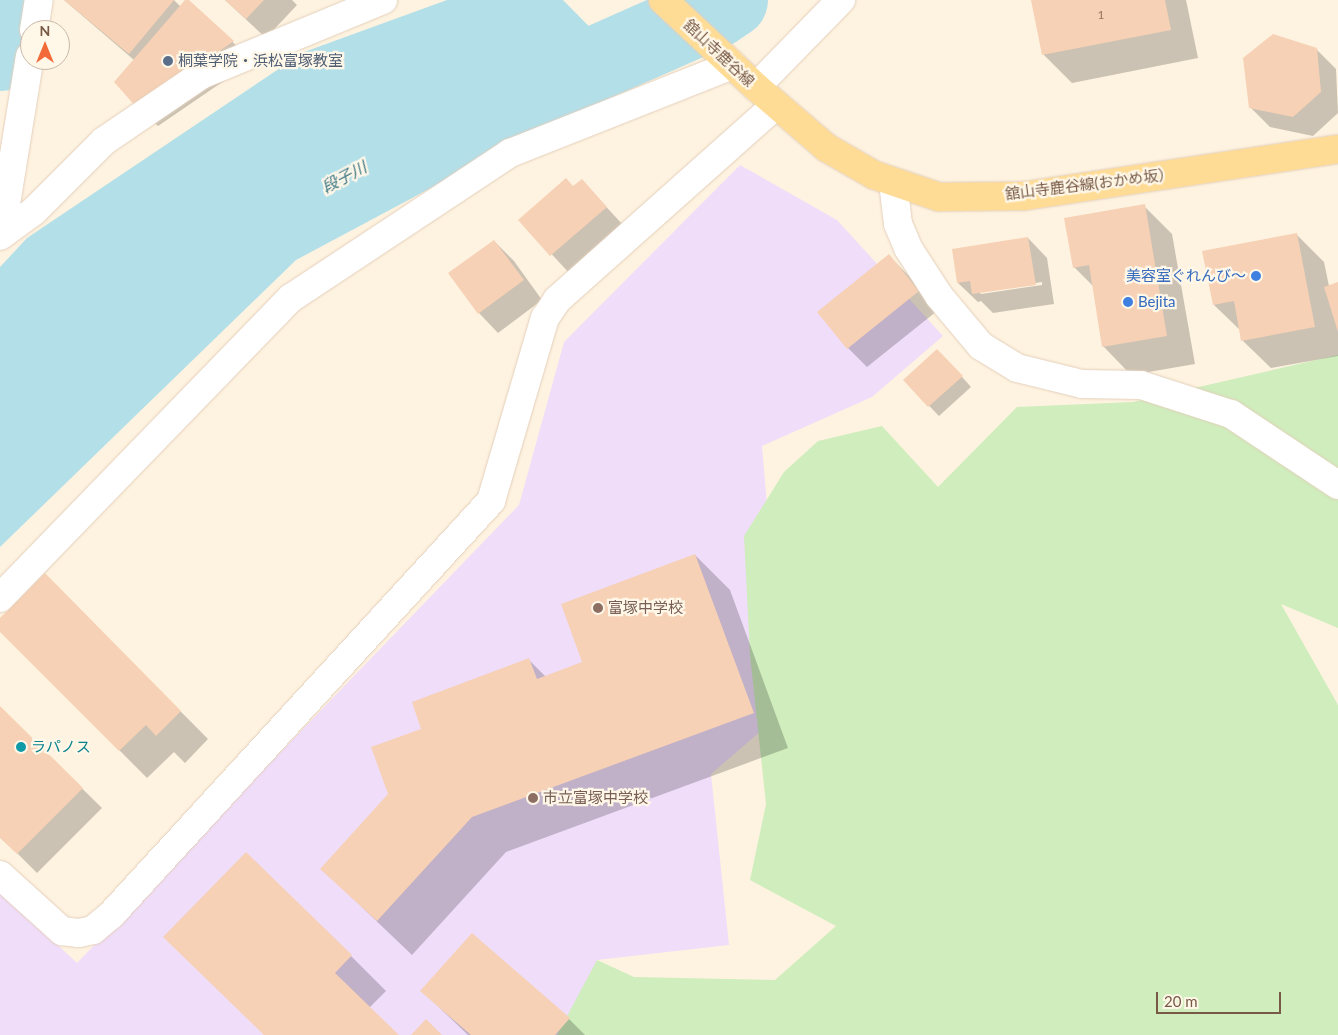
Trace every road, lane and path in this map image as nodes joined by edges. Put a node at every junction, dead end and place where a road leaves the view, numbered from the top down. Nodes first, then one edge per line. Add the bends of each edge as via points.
1 (39, 0) edge
2 (383, 0) edge
3 (663, 0) edge
4 (842, 0) edge
5 (36, 20) edge
6 (732, 65) junction
7 (28, 70) edge
8 (756, 87) junction
9 (776, 105) junction
10 (1338, 149) edge
11 (893, 182) junction
12 (0, 235) edge
13 (1338, 485) edge
14 (0, 598) edge
15 (0, 875) edge

1 - 5 street
2 - 12 street via 201,75 104,141 34,211
3 - 6 main road, 舘山寺鹿谷線
4 - 8 street
6 - 8 main road, 舘山寺鹿谷線
6 - 14 street via 510,153 291,298
7 - 12 street
8 - 9 main road, 舘山寺鹿谷線
9 - 11 main road, 舘山寺鹿谷線(おかめ坂） via 827,148
9 - 15 street via 557,300 544,318 491,501 112,914 93,930 79,933 62,931
10 - 11 main road, 舘山寺鹿谷線(おかめ坂） via 1024,196 939,197
11 - 13 street via 898,224 908,248 939,296 981,346 1017,368 1082,384 1140,385 1231,414

